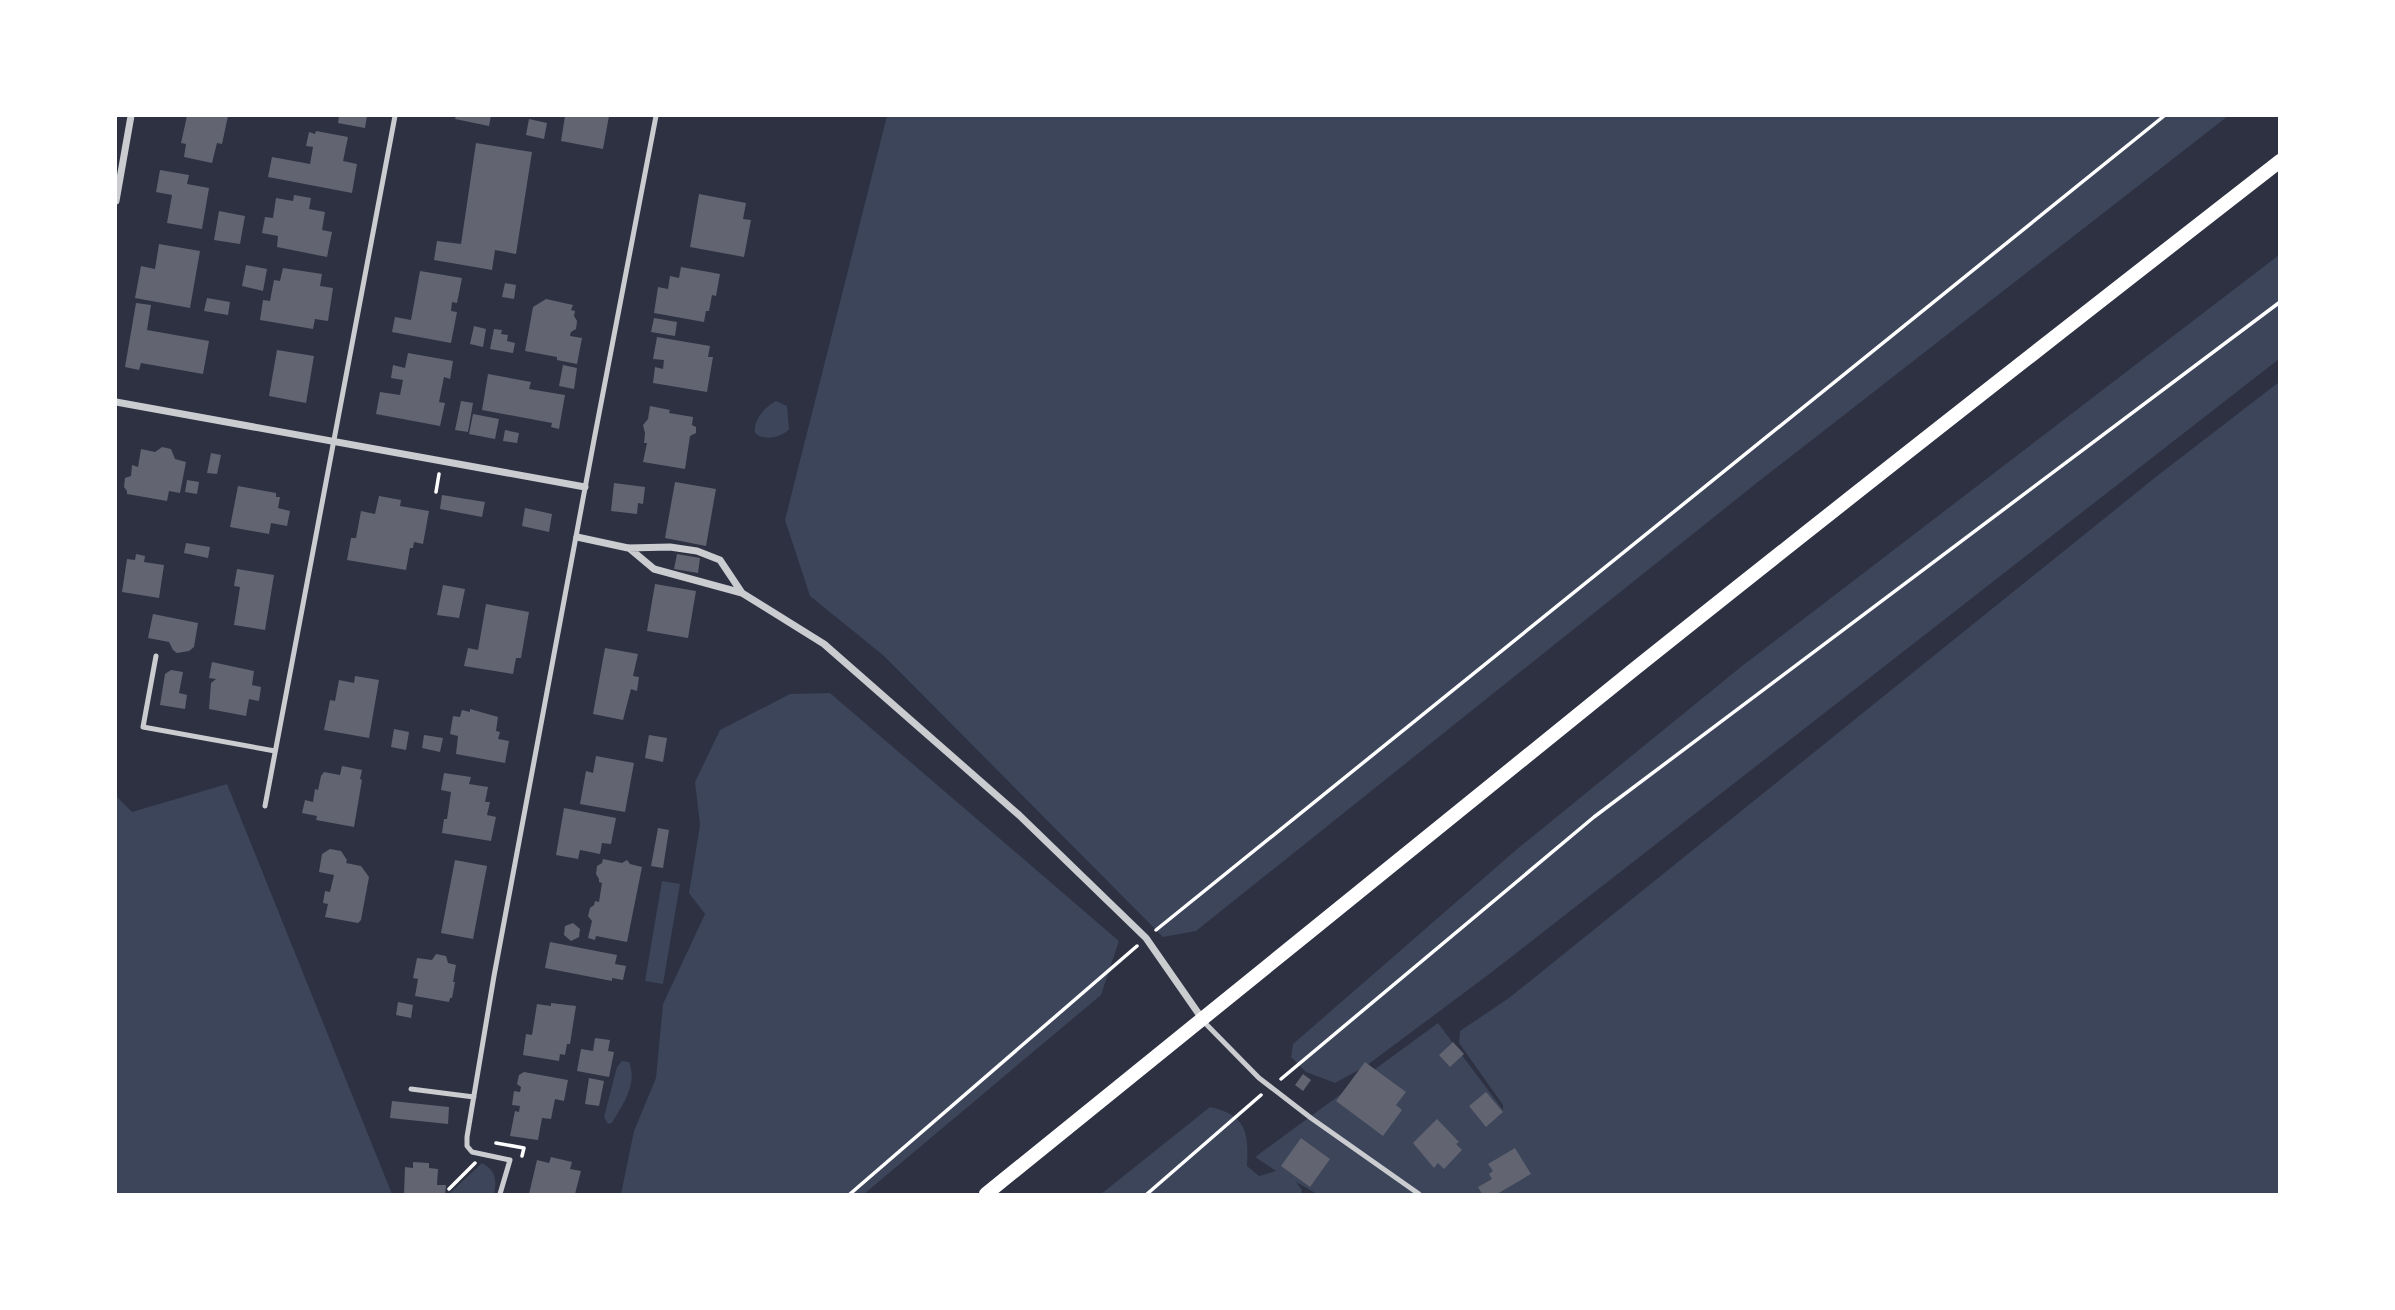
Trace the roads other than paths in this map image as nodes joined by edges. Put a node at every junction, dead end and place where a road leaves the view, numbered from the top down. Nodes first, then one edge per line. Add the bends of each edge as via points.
1 (131, 116) edge
2 (395, 116) edge
3 (656, 116) edge
4 (2280, 161) edge
5 (117, 183) edge
6 (116, 201) edge
7 (116, 402) edge
8 (332, 442) junction
9 (585, 487) junction
10 (577, 537) junction
11 (628, 548) junction
12 (742, 593) junction
13 (156, 656) dead end
14 (275, 751) junction
15 (265, 806) dead end
16 (1203, 1021) junction
17 (411, 1089) dead end
18 (474, 1097) junction
19 (500, 1195) edge
20 (986, 1195) edge
21 (1419, 1195) edge

1 - 5 street
2 - 8 lane
3 - 9 lane
4 - 16 main road via 1631,672
5 - 6 street
7 - 8 street
8 - 9 street
8 - 14 lane
9 - 10 lane
10 - 11 street
10 - 18 lane
11 - 12 street via 654,569
11 - 12 street via 670,547 708,555 720,560
12 - 16 street via 824,644 1018,815 1146,938
13 - 14 lane via 143,727
14 - 15 lane
16 - 20 main road
16 - 21 lane via 1259,1078
17 - 18 lane
18 - 19 lane via 467,1142 472,1152 510,1160

